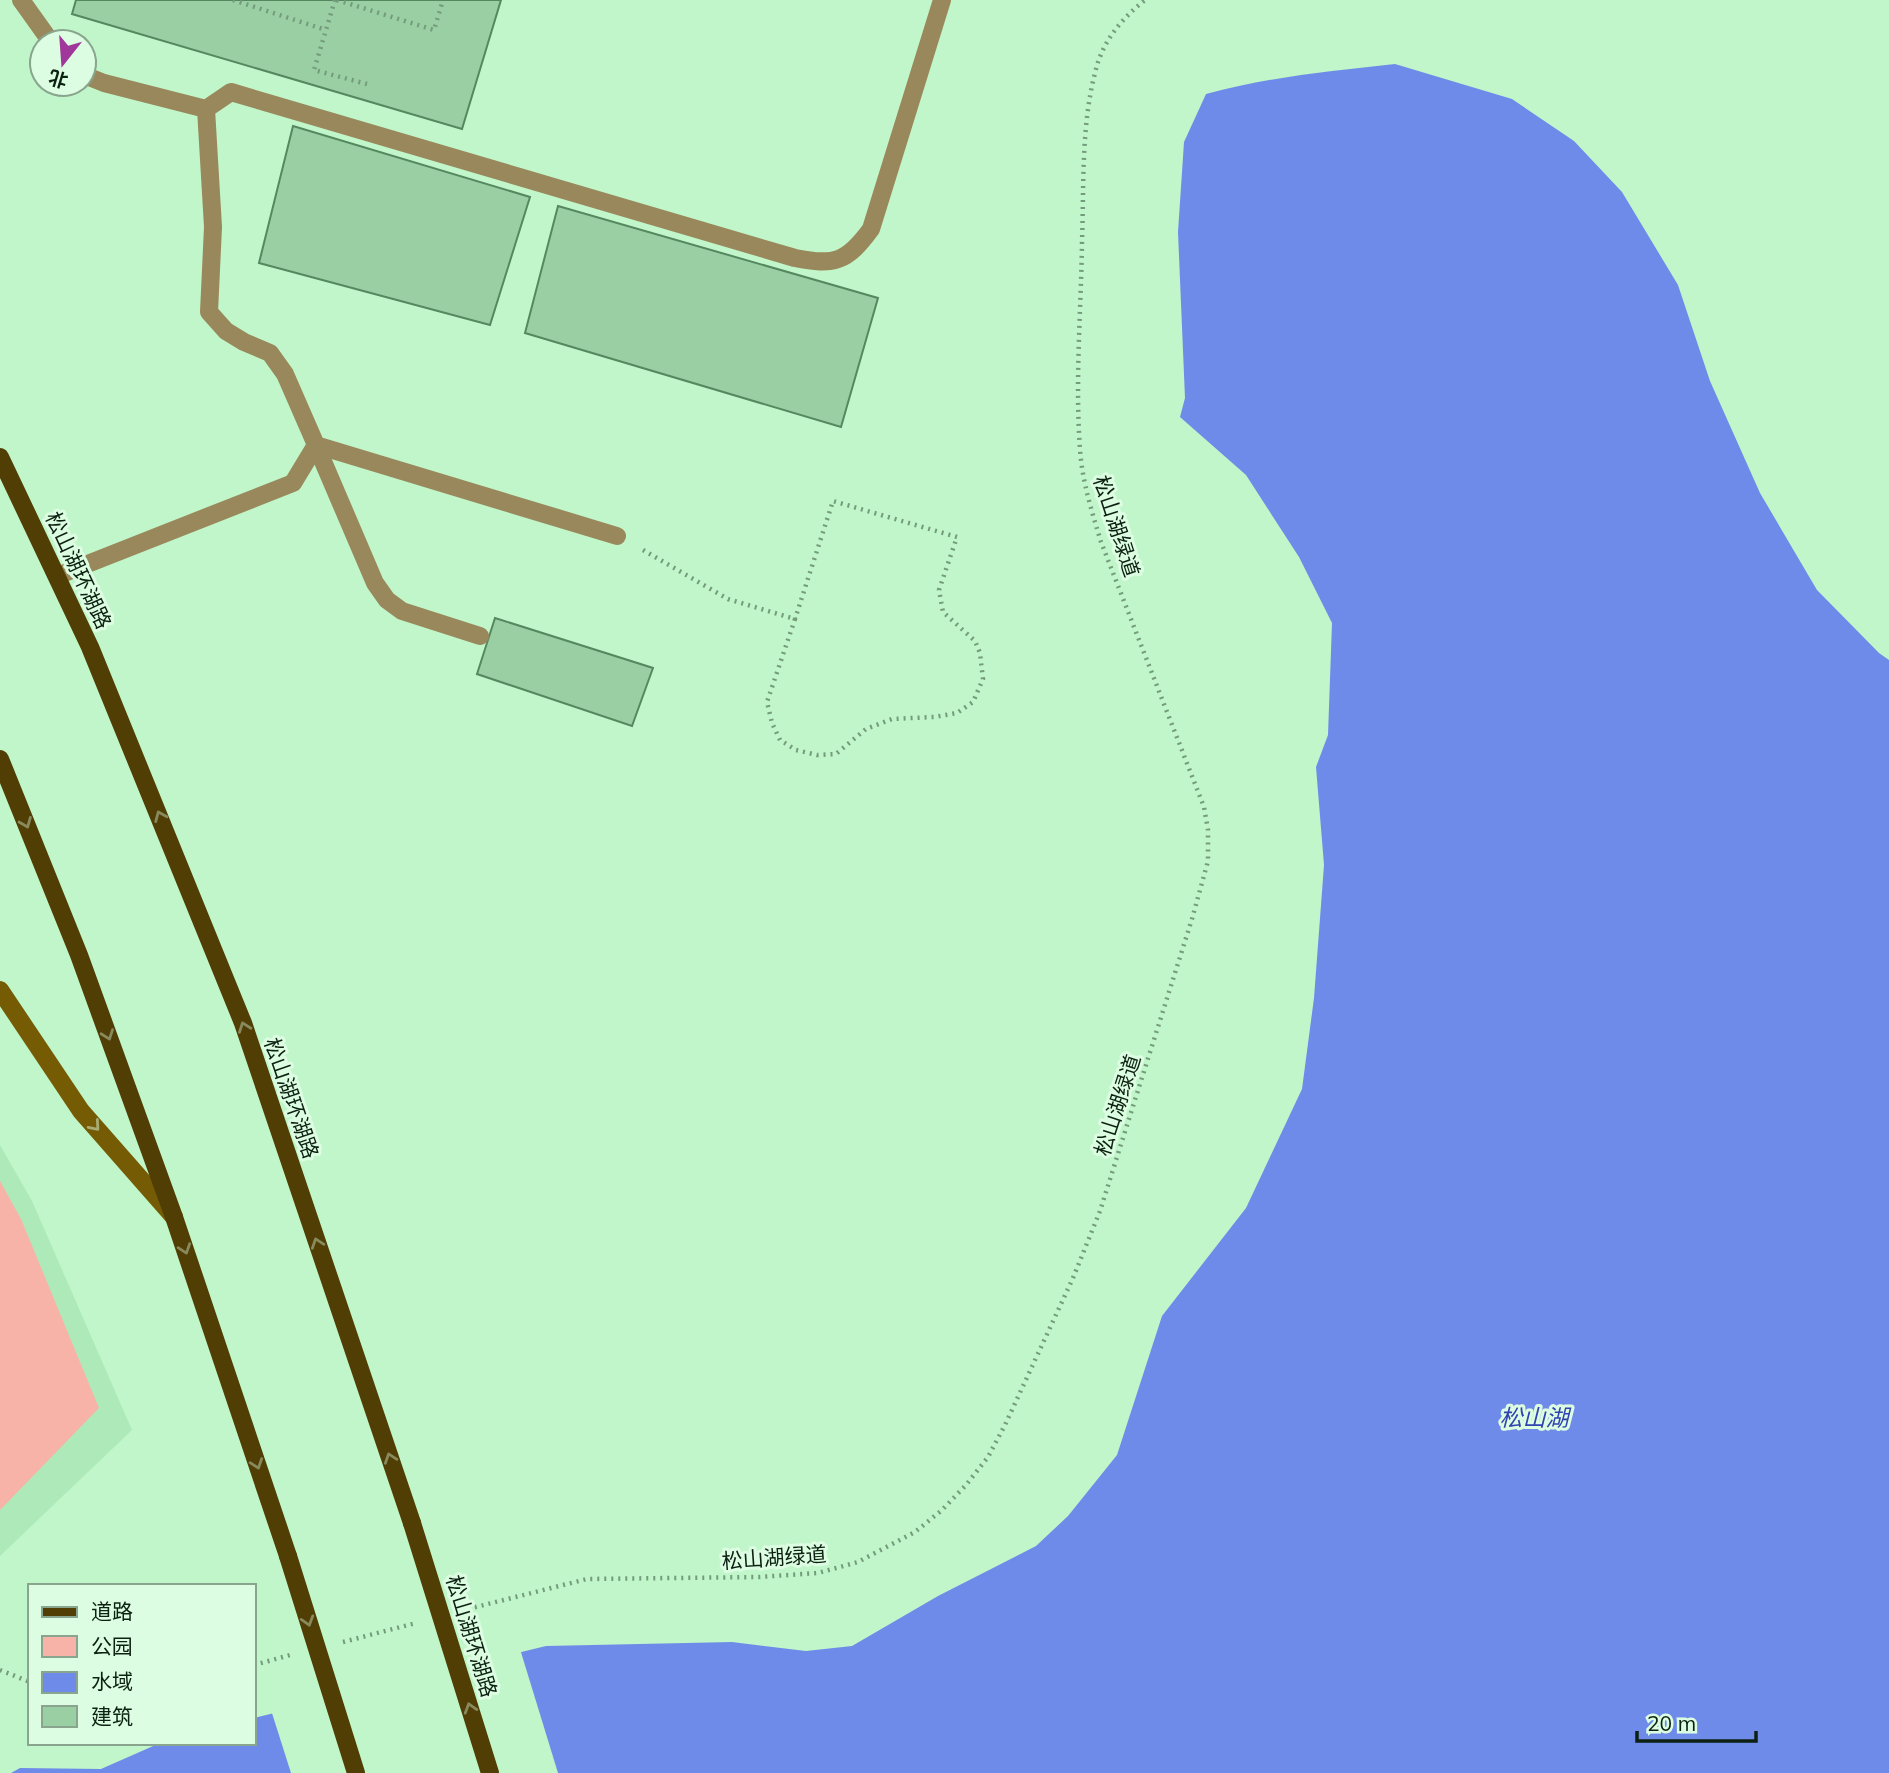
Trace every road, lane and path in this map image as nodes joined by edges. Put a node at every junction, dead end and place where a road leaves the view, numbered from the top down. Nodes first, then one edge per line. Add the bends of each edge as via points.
1 (21, 0) edge
2 (233, 0) edge
3 (336, 0) edge
4 (443, 0) edge
5 (942, 0) edge
6 (1145, 0) edge
7 (41, 28) edge
8 (326, 30) junction
9 (98, 81) edge
10 (367, 84) dead end
11 (206, 109) junction
12 (316, 444) junction
13 (0, 457) edge
14 (617, 536) joint
15 (57, 576) junction
16 (795, 619) junction
17 (480, 636) dead end
18 (0, 759) edge
19 (0, 990) edge
20 (174, 1217) junction
21 (467, 1610) dead end
22 (427, 1620) dead end
23 (334, 1644) dead end
24 (294, 1654) dead end
25 (256, 1664) edge
26 (0, 1670) edge
27 (28, 1681) edge
28 (356, 1773) edge
29 (490, 1773) edge

1 - 7 lane
2 - 8 path
3 - 4 path via 434,30
3 - 8 path
5 - 11 lane via 871,229 856,249 840,259 820,263 230,92
6 - 21 path, 松山湖绿道 via 1124,17 1107,41 1095,71 1085,130 1080,451 1101,542 1204,807 1208,861 1100,1211 1073,1278 988,1457 942,1510 880,1552 818,1573 587,1579
8 - 10 path via 314,70
9 - 11 lane
11 - 12 lane via 213,227 209,312 226,331 270,352 285,374
12 - 14 lane
12 - 15 lane via 293,483
12 - 17 lane via 375,583 387,600 402,611
13 - 15 main road, 松山湖环湖路
14 - 16 path via 728,599
29 -> 15 main road, 松山湖环湖路, bridge via 412,1523 243,1023
16 - 16 path via 767,702 780,740 796,750 836,754 866,729 892,719 957,713 973,702 983,679 975,641 943,612 939,590 957,537 833,501
18 -> 20 main road via 79,955
19 -> 20 main road via 81,1111
20 -> 28 main road, bridge
22 - 23 path
24 - 25 path
26 - 27 path

